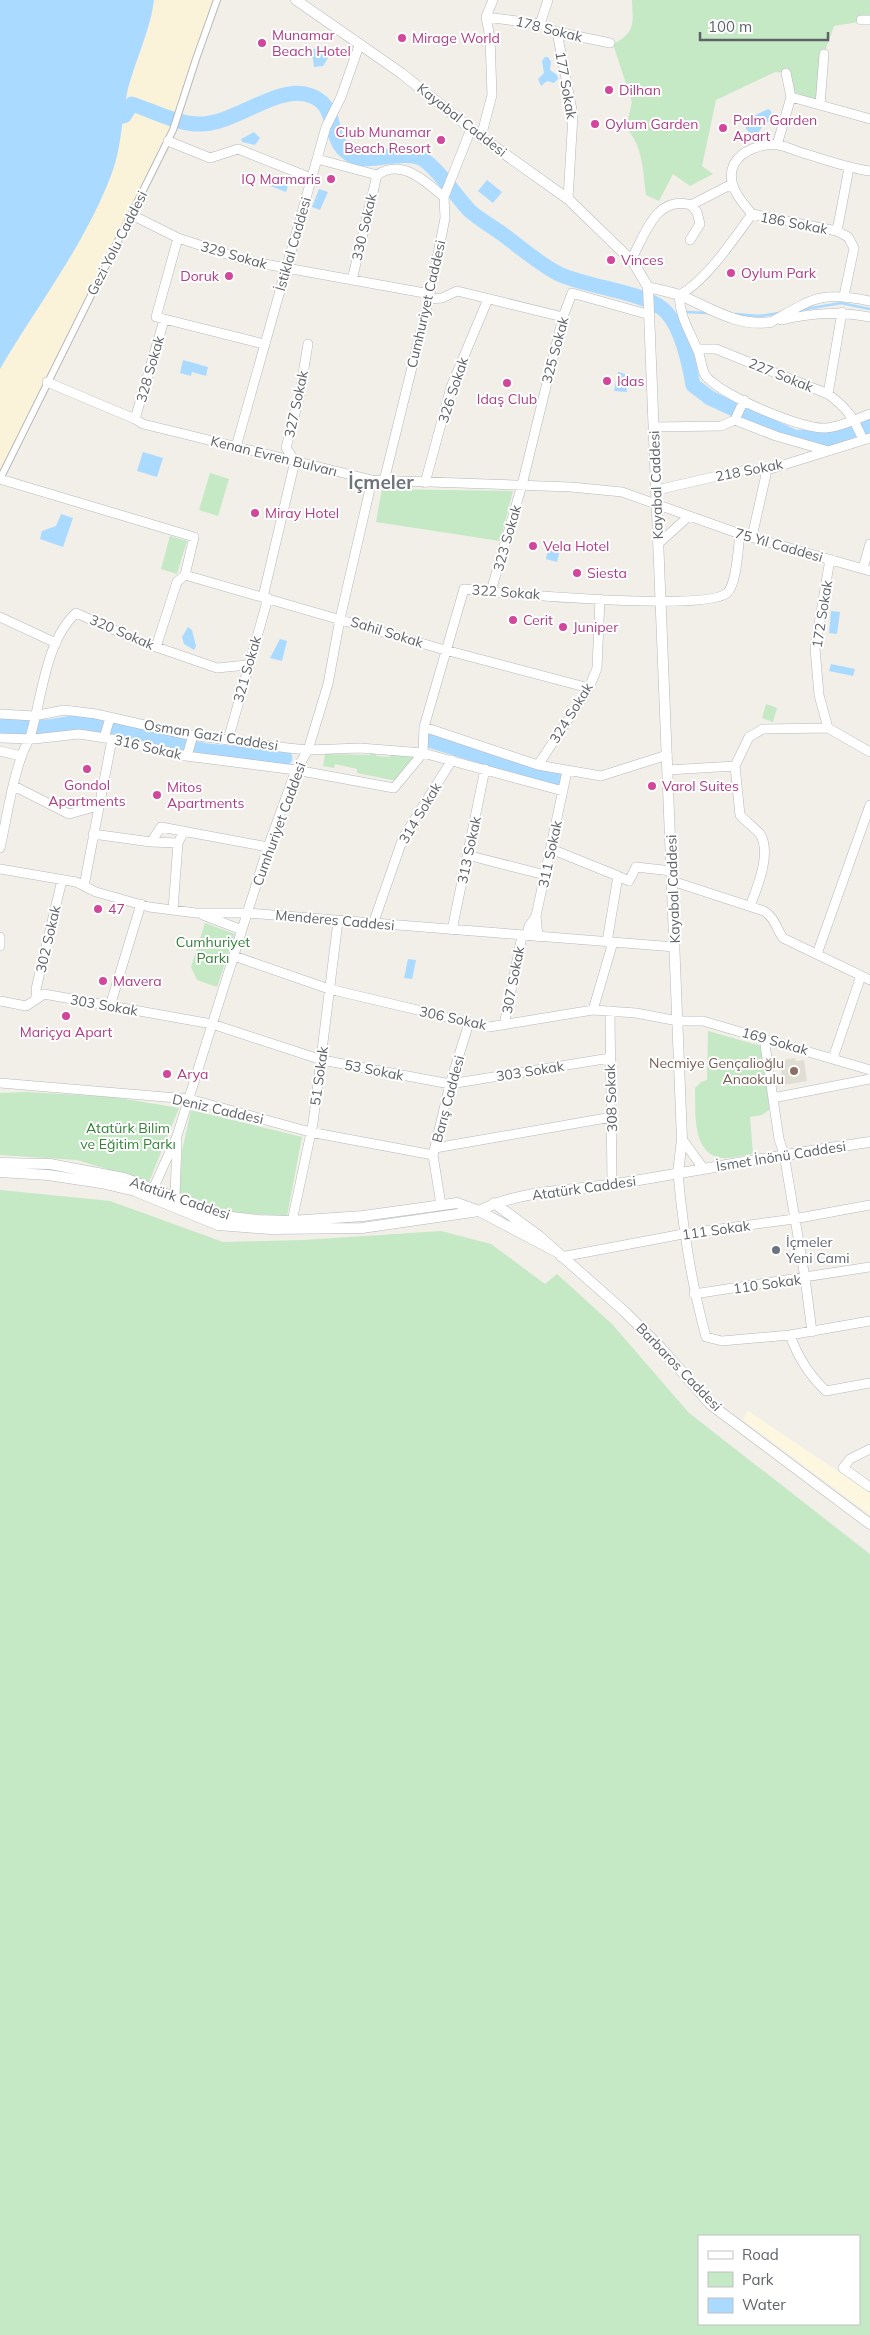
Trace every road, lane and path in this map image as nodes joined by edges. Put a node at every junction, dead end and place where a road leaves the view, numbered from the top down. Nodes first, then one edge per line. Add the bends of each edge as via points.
1 (217, 0) edge
2 (296, 0) edge
3 (493, 0) edge
4 (548, 0) edge
5 (486, 17) junction
6 (540, 24) junction
7 (557, 32) junction
8 (610, 43) dead end
9 (360, 46) junction
10 (824, 54) dead end
11 (786, 73) dead end
12 (791, 97) junction
13 (820, 105) junction
14 (870, 119) edge
15 (471, 129) junction
16 (481, 137) junction
17 (168, 141) junction
18 (777, 145) junction
19 (316, 159) junction
20 (849, 168) junction
21 (870, 171) edge
22 (377, 175) junction
23 (311, 178) junction
24 (732, 184) junction
25 (444, 196) junction
26 (568, 199) junction
27 (691, 206) junction
28 (752, 214) junction
29 (132, 215) junction
30 (837, 231) junction
31 (178, 238) junction
32 (690, 240) dead end
33 (632, 256) dead end
34 (286, 269) junction
35 (352, 280) junction
36 (648, 290) junction
37 (680, 295) junction
38 (844, 296) junction
39 (430, 297) junction
40 (488, 299) junction
41 (870, 301) edge
42 (842, 312) junction
43 (650, 316) junction
44 (563, 317) junction
45 (870, 317) edge
46 (164, 320) junction
47 (771, 322) junction
48 (264, 344) junction
49 (308, 344) dead end
50 (697, 349) junction
51 (47, 382) junction
52 (828, 394) junction
53 (744, 400) junction
54 (870, 414) edge
55 (135, 419) junction
56 (735, 420) junction
57 (855, 420) junction
58 (654, 427) junction
59 (867, 439) edge
60 (236, 447) junction
61 (825, 450) junction
62 (295, 461) junction
63 (766, 470) junction
64 (0, 479) edge
65 (372, 480) junction
66 (384, 482) junction
67 (425, 484) junction
68 (522, 485) junction
69 (656, 490) junction
70 (657, 505) junction
71 (688, 517) junction
72 (740, 534) junction
73 (752, 536) junction
74 (659, 543) junction
75 (870, 544) edge
76 (830, 559) junction
77 (867, 570) edge
78 (185, 575) junction
79 (491, 592) junction
80 (266, 598) junction
81 (600, 599) junction
82 (661, 602) junction
83 (0, 617) edge
84 (340, 619) junction
85 (56, 643) junction
86 (156, 647) junction
87 (446, 650) junction
88 (247, 665) junction
89 (589, 688) junction
90 (0, 714) edge
91 (34, 719) junction
92 (109, 720) junction
93 (424, 728) junction
94 (828, 728) junction
95 (107, 736) junction
96 (30, 737) junction
97 (0, 738) edge
98 (192, 738) junction
99 (228, 740) junction
100 (308, 750) junction
101 (0, 751) edge
102 (870, 752) edge
103 (423, 753) junction
104 (188, 754) junction
105 (667, 755) junction
106 (21, 756) junction
107 (452, 760) junction
108 (538, 765) junction
109 (735, 766) junction
110 (486, 769) junction
111 (296, 770) junction
112 (668, 770) junction
113 (567, 771) junction
114 (14, 786) junction
115 (562, 791) junction
116 (870, 805) edge
117 (98, 806) junction
118 (184, 831) junction
119 (93, 834) junction
120 (151, 842) junction
121 (178, 843) junction
122 (268, 847) junction
123 (0, 848) edge
124 (551, 849) junction
125 (467, 855) junction
126 (0, 870) edge
127 (546, 875) junction
128 (618, 876) junction
129 (672, 876) junction
130 (62, 880) junction
131 (84, 886) junction
132 (141, 904) junction
133 (750, 906) junction
134 (174, 910) junction
135 (248, 912) junction
136 (196, 913) junction
137 (536, 916) junction
138 (338, 921) junction
139 (373, 924) junction
140 (242, 930) junction
141 (452, 930) junction
142 (525, 936) junction
143 (0, 937) edge
144 (538, 937) junction
145 (610, 942) junction
146 (0, 946) edge
147 (675, 948) junction
148 (817, 954) junction
149 (234, 956) junction
150 (866, 978) edge
151 (329, 989) junction
152 (37, 999) junction
153 (0, 1001) edge
154 (110, 1006) junction
155 (593, 1010) junction
156 (610, 1011) junction
157 (678, 1021) junction
158 (469, 1023) junction
159 (212, 1024) junction
160 (504, 1024) junction
161 (764, 1038) junction
162 (610, 1058) junction
163 (833, 1058) junction
164 (322, 1060) junction
165 (870, 1070) edge
166 (870, 1079) edge
167 (0, 1083) edge
168 (450, 1084) junction
169 (773, 1098) junction
170 (188, 1100) junction
171 (612, 1117) junction
172 (310, 1132) junction
173 (177, 1136) junction
174 (682, 1139) junction
175 (870, 1142) edge
176 (434, 1151) junction
177 (784, 1154) junction
178 (0, 1163) edge
179 (703, 1168) junction
180 (691, 1170) joint
181 (0, 1172) edge
182 (678, 1173) junction
183 (612, 1184) junction
184 (153, 1194) junction
185 (175, 1197) junction
186 (494, 1203) junction
187 (165, 1204) junction
188 (441, 1205) junction
189 (870, 1205) edge
190 (479, 1211) junction
191 (794, 1220) junction
192 (291, 1225) junction
193 (683, 1234) junction
194 (558, 1254) junction
195 (870, 1267) edge
196 (805, 1278) junction
197 (694, 1294) junction
198 (870, 1321) edge
199 (812, 1332) junction
200 (790, 1335) junction
201 (870, 1383) edge
202 (870, 1449) edge
203 (870, 1488) edge
204 (870, 1524) edge

1 - 17 street, Gezi Yolu Caddesi
2 - 9 street, Kayabal Caddesi
3 - 5 street
4 - 6 street
5 - 6 street, 178 Sokak
5 - 16 street via 492,95
6 - 7 street, 178 Sokak
7 - 8 street, 178 Sokak
7 - 26 street, 177 Sokak via 573,115
9 - 15 street, Kayabal Caddesi via 401,73
9 - 19 street, İstiklal Caddesi
10 - 13 street
11 - 12 street
12 - 13 street
12 - 18 street
13 - 14 street
15 - 16 street, Kayabal Caddesi
15 - 25 street, Cumhuriyet Caddesi
16 - 26 street, Kayabal Caddesi
17 - 23 street via 210,158 238,149
17 - 29 street, Gezi Yolu Caddesi
18 - 20 street
18 - 24 street via 757,147 741,154 734,165
19 - 22 street
19 - 23 street, İstiklal Caddesi
20 - 21 street
20 - 30 street
22 - 25 street via 386,169 400,168 417,175
22 - 35 street, 330 Sokak
23 - 34 street, İstiklal Caddesi
24 - 27 street
24 - 28 street
25 - 39 street, Cumhuriyet Caddesi via 445,218
26 - 36 street, Kayabal Caddesi via 633,262
27 - 32 street via 700,224
27 - 33 street via 672,203 656,214
28 - 30 street, 186 Sokak
28 - 37 street via 691,289
29 - 31 street, 329 Sokak
29 - 51 street, Gezi Yolu Caddesi
30 - 38 street via 848,237 854,248
31 - 34 street, 329 Sokak via 248,261
31 - 46 street, 328 Sokak via 156,317
34 - 35 street, 329 Sokak
34 - 48 street, İstiklal Caddesi
35 - 39 street, 329 Sokak
36 - 37 street
36 - 43 street, Kayabal Caddesi
37 - 47 street via 731,318 755,324
37 - 50 street via 680,310
38 - 41 street
38 - 47 street via 822,296
39 - 40 street, 329 Sokak via 442,298 457,291
39 - 66 street, Cumhuriyet Caddesi
40 - 44 street, 329 Sokak
40 - 67 street, 326 Sokak via 451,387
42 - 45 street
42 - 47 street via 806,314
42 - 52 street
43 - 44 street, 325 Sokak via 572,293
43 - 58 street, Kayabal Caddesi
44 - 68 street, 325 Sokak
46 - 48 street, 328 Sokak
46 - 55 street, 328 Sokak
48 - 60 street, İstiklal Caddesi
49 - 62 street, 327 Sokak via 286,448
50 - 52 street, 227 Sokak via 716,349
50 - 53 street via 704,374 715,386
51 - 55 street, Kenan Evren Bulvarı
51 - 64 street, Gezi Yolu Caddesi
52 - 57 street, 227 Sokak via 841,403
53 - 56 street
53 - 57 street via 807,426 827,428
54 - 57 street
55 - 60 street, Kenan Evren Bulvarı via 143,424
56 - 58 street via 721,426
56 - 61 street
57 - 59 street, 227 Sokak
58 - 69 street, Kayabal Caddesi
59 - 61 street, 218 Sokak
60 - 62 street, Kenan Evren Bulvarı
61 - 63 street, 218 Sokak
62 - 65 street, Kenan Evren Bulvarı
62 - 80 street, 321 Sokak
63 - 69 street, 218 Sokak via 739,471
63 - 73 street
64 - 78 street via 194,537
65 - 66 street, Kenan Evren Bulvarı
65 - 84 street, Cumhuriyet Caddesi
66 - 67 street, Kenan Evren Bulvarı
67 - 68 street, Kenan Evren Bulvarı
68 - 70 street, Kenan Evren Bulvarı via 622,492
68 - 79 street, 323 Sokak
69 - 70 street, Kayabal Caddesi
70 - 71 street, 75 Yıl Caddesi
70 - 74 street, Kayabal Caddesi
71 - 72 street, 75 Yıl Caddesi
71 - 74 street
72 - 73 street, 75 Yıl Caddesi
72 - 82 street via 733,581 728,592 718,598
73 - 76 street, 75 Yıl Caddesi
74 - 82 street, Kayabal Caddesi
75 - 77 street
76 - 77 street, 75 Yıl Caddesi
76 - 94 street, 172 Sokak via 815,648 819,695
78 - 80 street, Sahil Sokak
78 - 86 street via 177,582
79 - 81 street, 322 Sokak
79 - 87 street, 322 Sokak via 464,589
80 - 84 street, Sahil Sokak
80 - 88 street, 321 Sokak
81 - 82 street, 322 Sokak
81 - 89 street, 324 Sokak via 597,668
82 - 105 street, Kayabal Caddesi
83 - 85 street
84 - 87 street, Sahil Sokak
84 - 100 street, Cumhuriyet Caddesi via 328,684
85 - 86 street, 320 Sokak via 68,620 76,613
85 - 91 street, 320 Sokak
86 - 88 street, 320 Sokak via 217,668
87 - 89 street, Sahil Sokak
87 - 93 street, 322 Sokak
88 - 99 street, 321 Sokak
89 - 108 street, 324 Sokak
90 - 91 street, Osman Gazi Caddesi
91 - 92 street, Osman Gazi Caddesi via 64,710
91 - 96 street, 320 Sokak
92 - 95 street
92 - 98 street, Osman Gazi Caddesi
93 - 103 street
93 - 108 street
94 - 102 street
94 - 109 street via 763,729 749,737
95 - 96 street, 316 Sokak
95 - 104 street, 316 Sokak
95 - 117 street
96 - 97 street, 316 Sokak
96 - 106 street, 320 Sokak
98 - 99 street, Osman Gazi Caddesi
98 - 104 street
99 - 100 street, Osman Gazi Caddesi
100 - 103 street, Osman Gazi Caddesi via 360,748
100 - 111 street, Cumhuriyet Caddesi
101 - 106 street
103 - 107 street, Osman Gazi Caddesi
103 - 111 street via 394,788
104 - 111 street, 316 Sokak
105 - 112 street, Kayabal Caddesi
105 - 113 street via 601,776
106 - 114 street, 320 Sokak
107 - 110 street, Osman Gazi Caddesi
107 - 139 street, 314 Sokak via 403,838
108 - 113 street
109 - 112 street
109 - 133 street via 740,815 760,834 764,854 763,872
110 - 115 street, Osman Gazi Caddesi
110 - 125 street, 313 Sokak
111 - 122 street, Cumhuriyet Caddesi
112 - 129 street, Kayabal Caddesi
113 - 115 street, 311 Sokak
114 - 117 street via 69,814
114 - 123 street, 320 Sokak
115 - 124 street, 311 Sokak
116 - 148 street
117 - 119 street
118 - 120 street via 161,826
118 - 121 street
118 - 122 street
119 - 120 street
119 - 131 street
120 - 121 street
121 - 134 street
122 - 135 street, Cumhuriyet Caddesi
124 - 127 street, 311 Sokak
124 - 128 street
125 - 127 street
125 - 141 street, 313 Sokak
126 - 130 street, Menderes Caddesi
127 - 137 street, 311 Sokak
128 - 129 street via 629,881 636,867
128 - 145 street
129 - 133 street
129 - 147 street, Kayabal Caddesi
130 - 131 street, Menderes Caddesi
130 - 152 street, 302 Sokak via 36,988
131 - 132 street, Menderes Caddesi
132 - 134 street, Menderes Caddesi
132 - 154 street
133 - 148 street via 773,917 783,938
134 - 136 street, Menderes Caddesi
135 - 136 street, Menderes Caddesi
135 - 138 street, Menderes Caddesi
135 - 140 street, Cumhuriyet Caddesi
136 - 140 street
137 - 142 street, 307 Sokak
137 - 144 street
138 - 139 street, Menderes Caddesi
138 - 151 street, 51 Sokak
139 - 141 street, Menderes Caddesi
140 - 149 street, Cumhuriyet Caddesi
141 - 142 street, Menderes Caddesi
142 - 144 street, Menderes Caddesi
142 - 160 street, 307 Sokak
143 - 146 street
144 - 145 street, Menderes Caddesi
145 - 147 street, Menderes Caddesi
145 - 155 street
147 - 157 street, Kayabal Caddesi
148 - 150 street
149 - 151 street, 306 Sokak
149 - 159 street, Cumhuriyet Caddesi
150 - 163 street
151 - 158 street, 306 Sokak
151 - 164 street, 51 Sokak
152 - 153 street, 303 Sokak via 26,1006
152 - 154 street, 303 Sokak via 44,994
154 - 159 street, 303 Sokak
155 - 156 street, 306 Sokak
155 - 160 street, 306 Sokak
156 - 157 street, 306 Sokak
156 - 162 street, 308 Sokak
157 - 161 street, 169 Sokak via 703,1021
157 - 174 street, Kayabal Caddesi
158 - 160 street, 306 Sokak via 489,1027
158 - 168 street, Barış Caddesi
159 - 164 street, 53 Sokak
159 - 170 street, Cumhuriyet Caddesi
161 - 163 street, 169 Sokak
161 - 169 street
162 - 168 street, 303 Sokak
162 - 171 street, 308 Sokak
163 - 165 street, 169 Sokak
164 - 168 street, 53 Sokak
164 - 172 street, 51 Sokak
166 - 169 street
167 - 170 street, Deniz Caddesi
168 - 176 street, Barış Caddesi
169 - 177 street
170 - 172 street, Deniz Caddesi
170 - 173 street, Cumhuriyet Caddesi
171 - 176 street, Deniz Caddesi
171 - 183 street, 308 Sokak
172 - 176 street, Deniz Caddesi
172 - 192 street, 51 Sokak
173 - 184 street, Cumhuriyet Caddesi
173 - 185 street, Cumhuriyet Caddesi
174 - 179 street
174 - 182 street, Kayabal Caddesi
175 - 177 street, İsmet İnönü Caddesi
176 - 188 street, Barış Caddesi
177 - 179 street, İsmet İnönü Caddesi
177 - 191 street
178 - 184 street, Atatürk Caddesi via 50,1164 124,1178
179 - 180 street, İsmet İnönü Caddesi
180 - 182 street, Atatürk Caddesi
181 - 184 street, Atatürk Caddesi via 48,1175
182 - 183 street, Atatürk Caddesi
182 - 193 street
183 - 186 street, Atatürk Caddesi
184 - 185 street, Atatürk Caddesi
184 - 187 street, Atatürk Caddesi
185 - 187 street
185 - 192 street, Atatürk Caddesi via 223,1216
186 - 190 street, Atatürk Caddesi
186 - 194 street, Barbaros Caddesi
187 - 192 street, Atatürk Caddesi via 218,1225
188 - 190 street, Atatürk Caddesi via 458,1203
188 - 192 street, Atatürk Caddesi
189 - 191 street, 111 Sokak
190 - 192 street, Atatürk Caddesi via 362,1228
190 - 194 street, Atatürk Caddesi
191 - 193 street, 111 Sokak
191 - 196 street
193 - 194 street, 111 Sokak
193 - 197 street
194 - 204 street, Barbaros Caddesi via 662,1348 710,1404
195 - 196 street, 110 Sokak
196 - 197 street, 110 Sokak
196 - 199 street
197 - 200 street via 706,1337 722,1341
198 - 199 street
199 - 200 street
200 - 201 street via 811,1377 826,1391
202 - 203 street via 850,1459 843,1468

